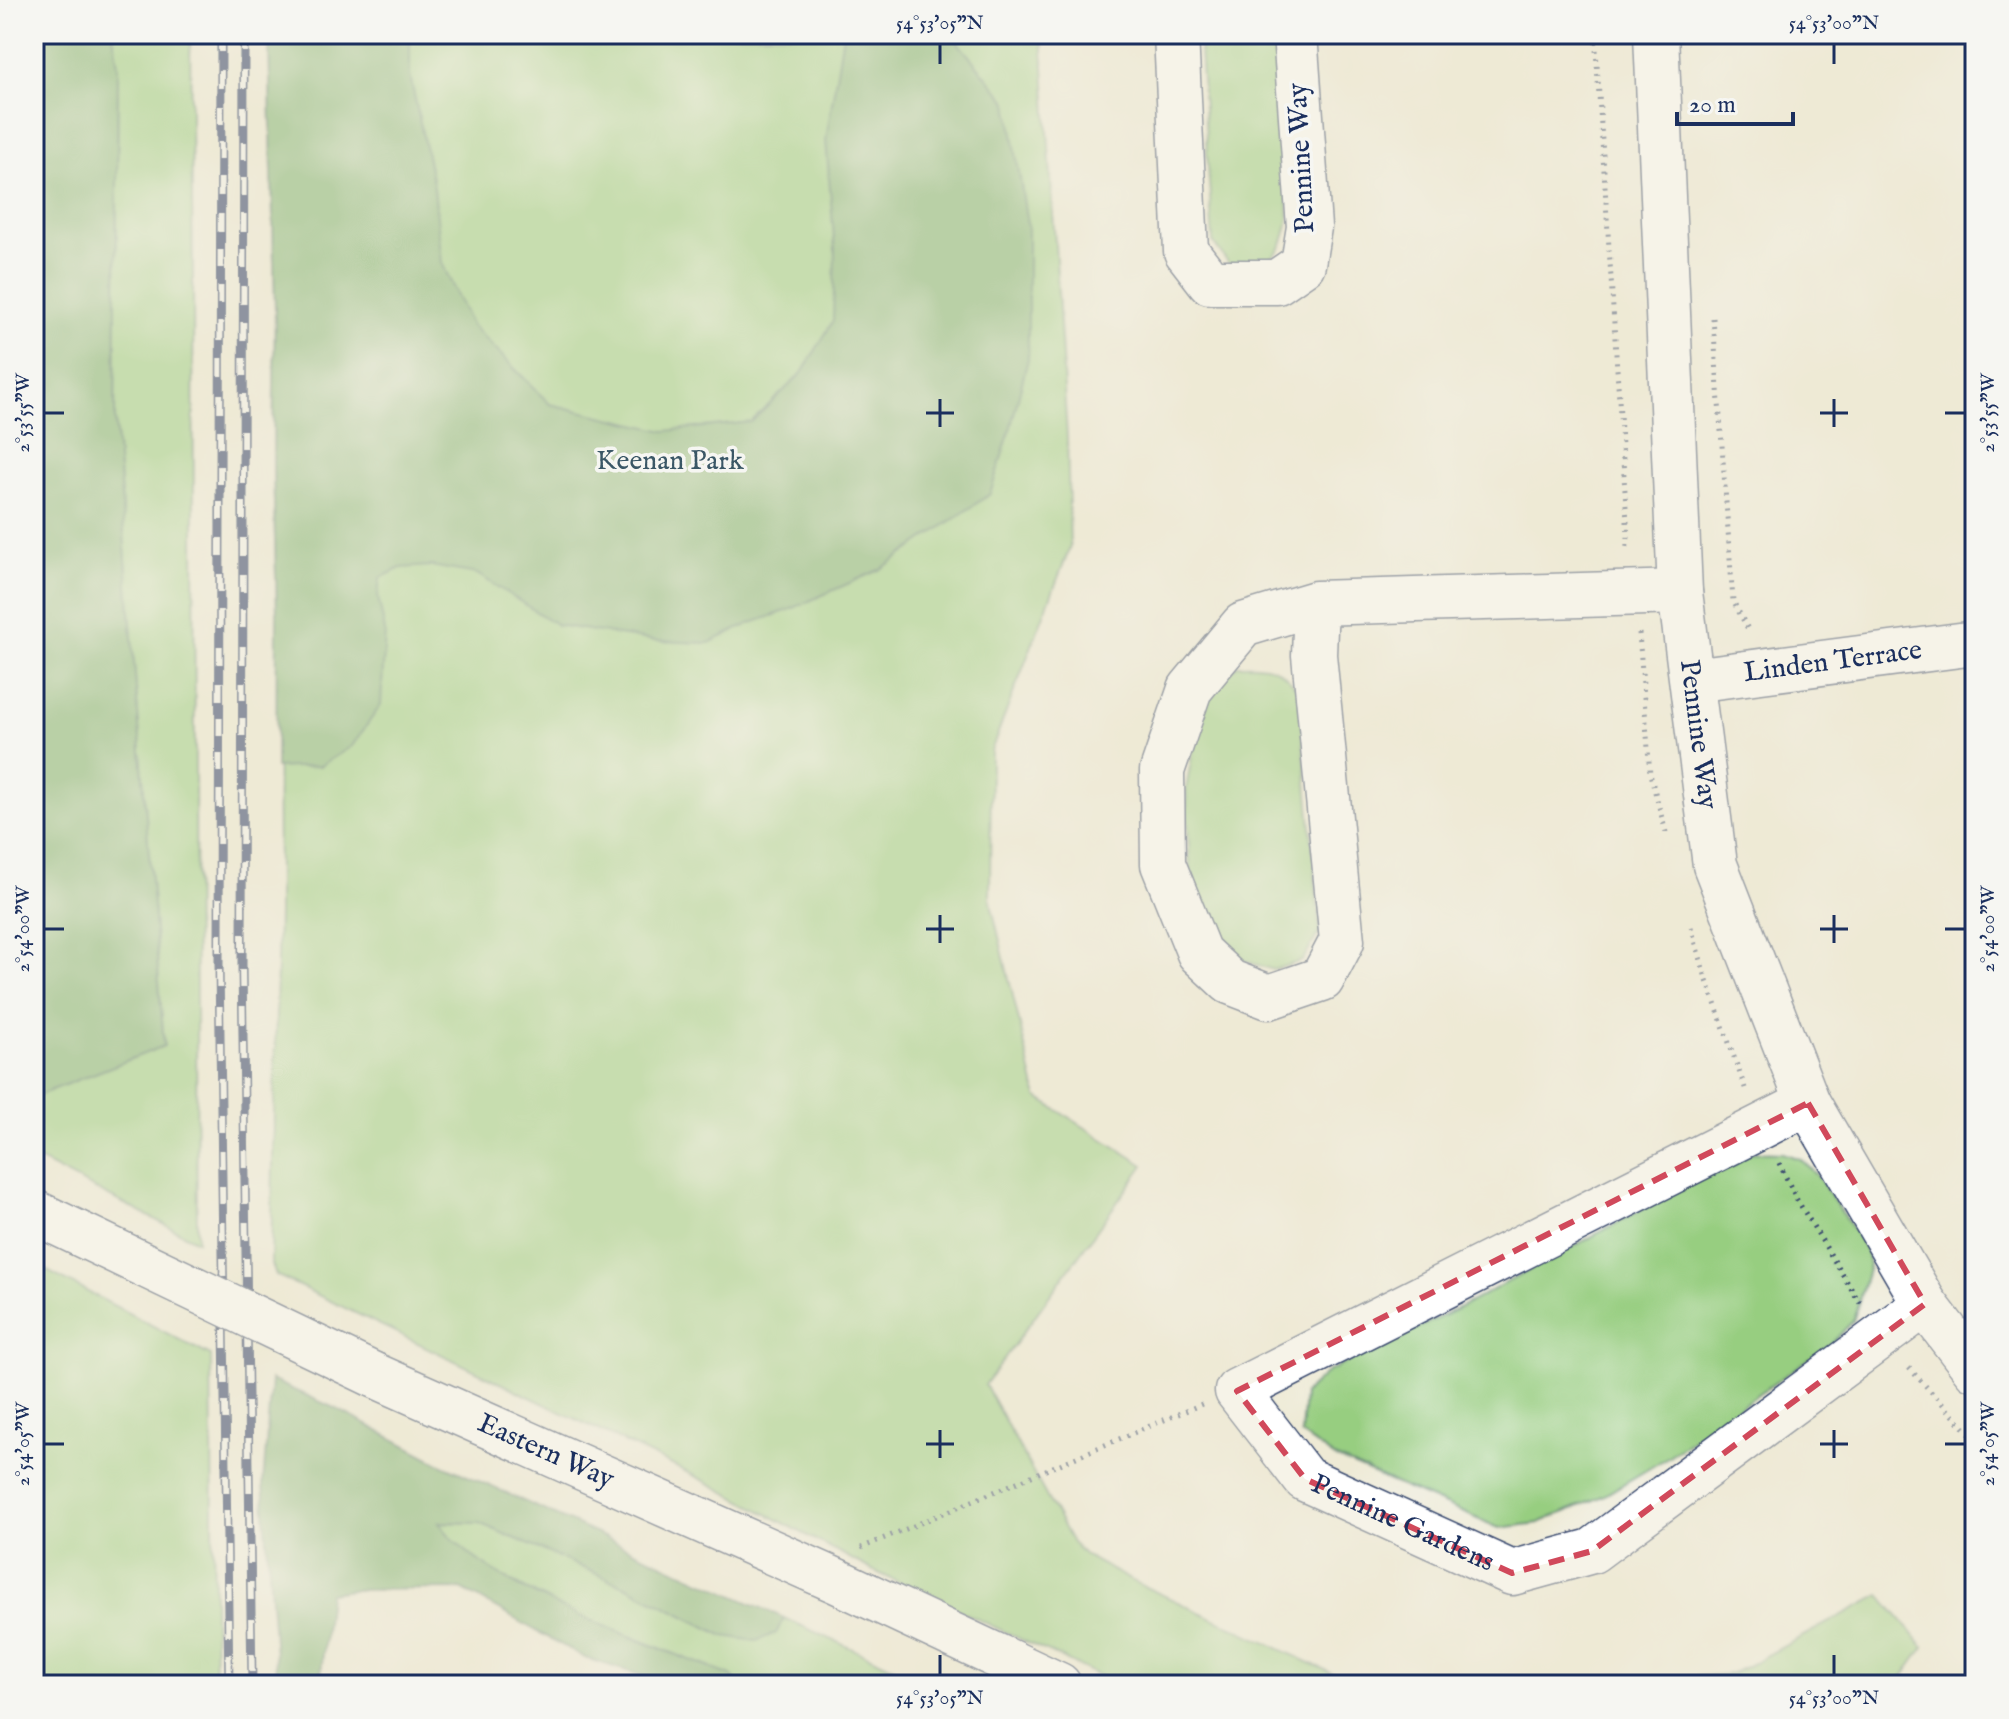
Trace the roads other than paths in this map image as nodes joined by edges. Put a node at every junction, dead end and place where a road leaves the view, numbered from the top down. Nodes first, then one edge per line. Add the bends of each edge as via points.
1 (1176, 34) edge
2 (1295, 34) edge
3 (1656, 34) edge
4 (1680, 592) junction
5 (1316, 603) junction
6 (1975, 643) edge
7 (1692, 680) junction
8 (1808, 1103) junction
9 (34, 1212) edge
10 (1925, 1304) junction
11 (1975, 1369) edge
12 (1059, 1685) edge

1 - 2 street, Pennine Way via 1186,251 1210,282 1277,282 1303,264 1309,227
3 - 4 street, Pennine Way
4 - 5 street
4 - 7 street, Pennine Way
5 - 5 street via 1243,625 1190,689 1162,771 1163,864 1199,953 1230,982 1269,997 1322,979 1342,941 1314,655
6 - 7 street, Linden Terrace
7 - 8 street, Pennine Way via 1715,865
8 - 10 street, Pennine Way
8 - 10 street, Pennine Gardens via 1237,1391 1305,1479 1512,1573 1592,1551
9 - 12 street, Eastern Way, bridge via 374,1375
10 - 11 street, Pennine Way

